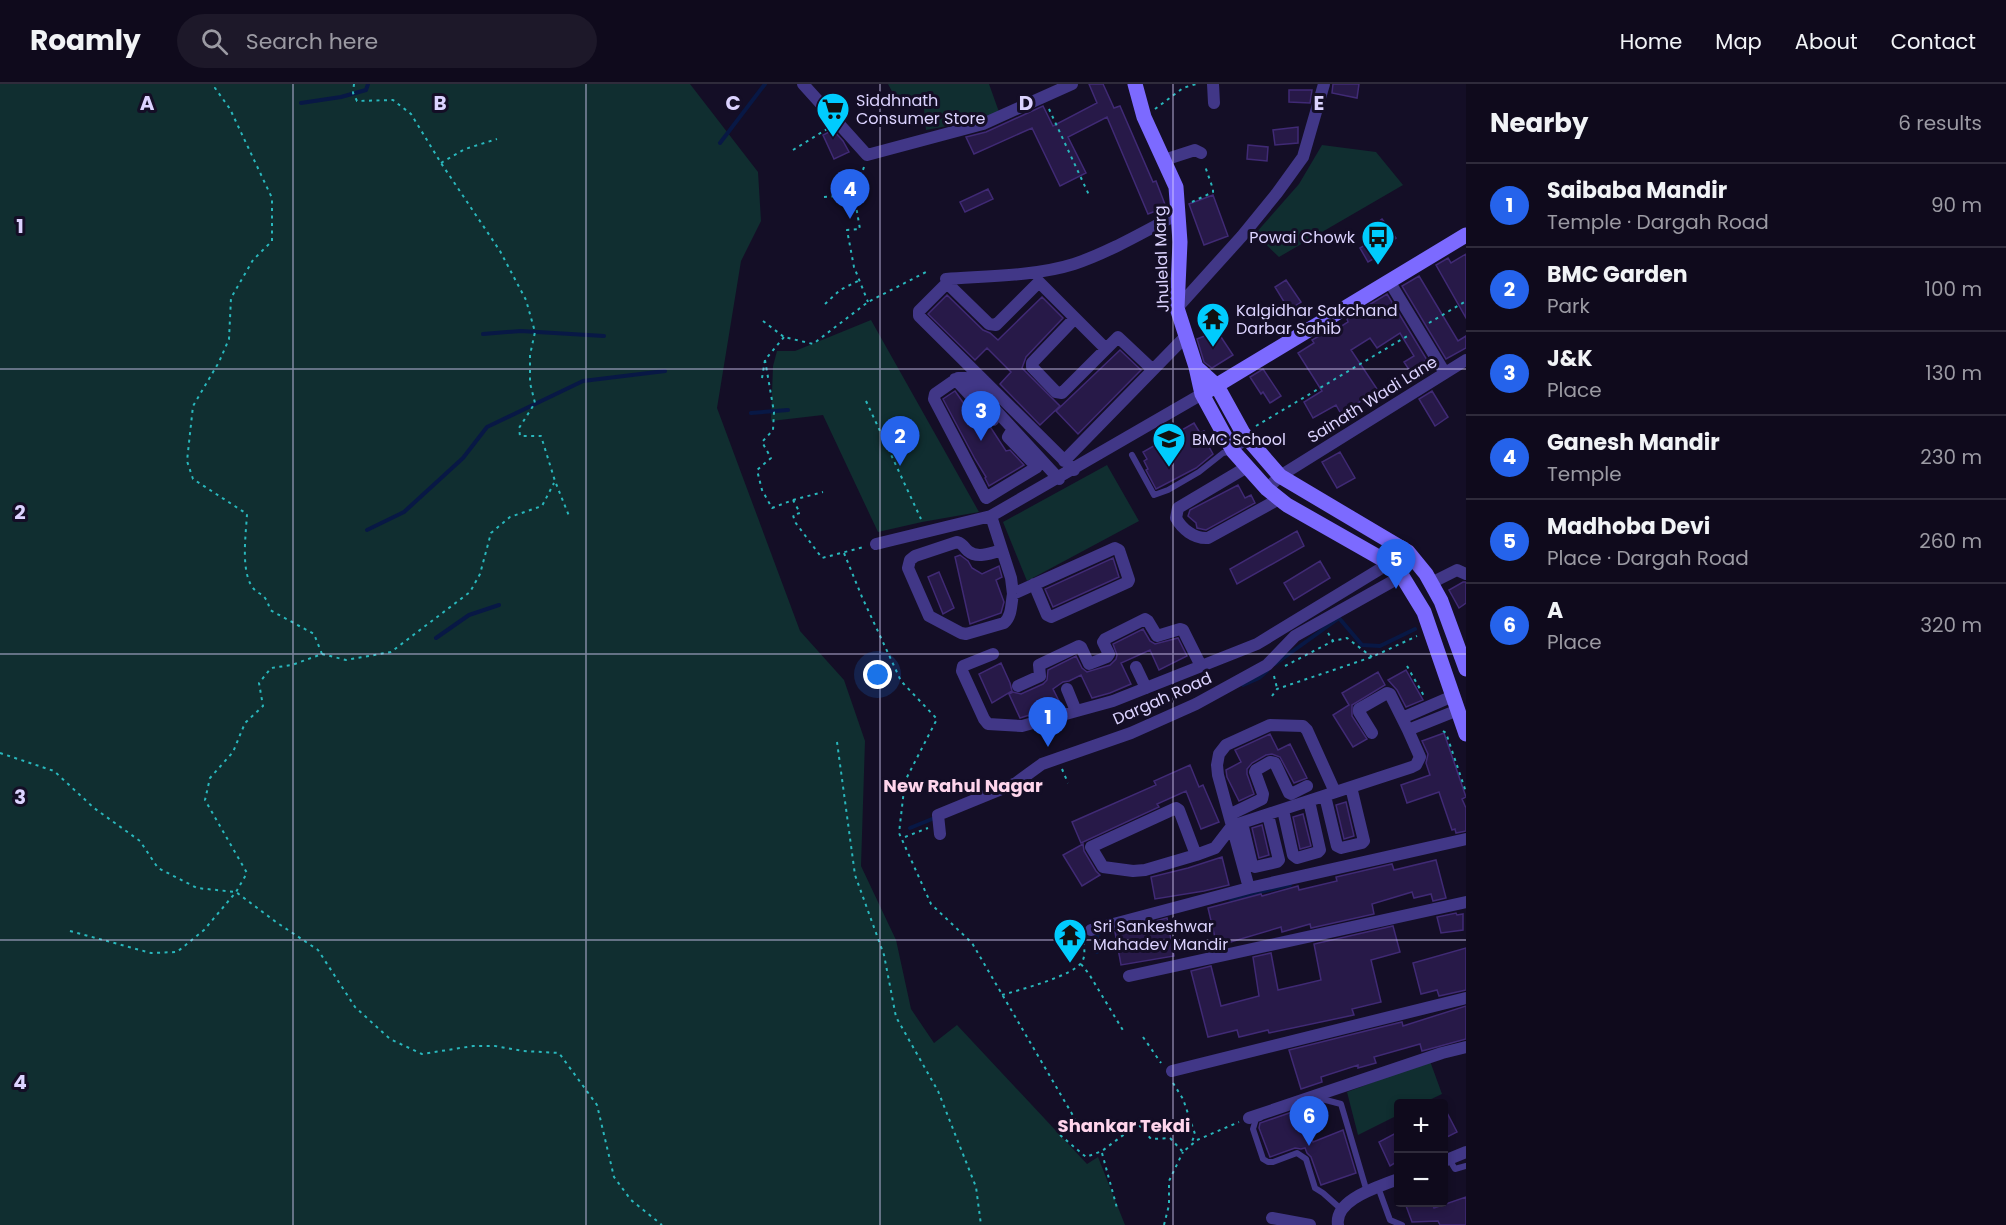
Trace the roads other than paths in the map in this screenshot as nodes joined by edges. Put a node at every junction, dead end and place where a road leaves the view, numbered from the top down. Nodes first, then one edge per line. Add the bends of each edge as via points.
1 (802, 84) edge
2 (1072, 84) edge
3 (1135, 84) edge
4 (1214, 84) edge
5 (1324, 84) edge
6 (1214, 103) dead end
7 (1201, 153) road end
8 (1164, 160) junction
9 (1178, 211) junction
10 (1466, 235) edge
11 (946, 279) dead end
12 (1389, 281) junction
13 (1177, 308) junction
14 (1075, 318) junction
15 (1186, 336) junction
16 (1106, 349) junction
17 (1466, 360) edge
18 (1196, 367) junction
19 (1152, 369) junction
20 (1445, 373) junction
21 (955, 379) junction
22 (1216, 386) junction
23 (1202, 394) junction
24 (993, 420) dead end
25 (1013, 429) junction
26 (1246, 437) junction
27 (1233, 451) junction
28 (1132, 455) dead end
29 (1064, 461) junction
30 (1247, 467) junction
31 (1074, 470) junction
32 (1280, 476) junction
33 (1059, 479) junction
34 (1273, 494) junction
35 (991, 516) junction
36 (876, 544) road end
37 (1001, 550) junction
38 (1407, 552) junction
39 (1389, 563) junction
40 (1466, 574) edge
41 (1402, 576) junction
42 (1034, 584) junction
43 (1431, 584) junction
44 (1013, 594) junction
45 (1441, 601) junction
46 (1424, 612) junction
47 (993, 654) dead end
48 (1201, 666) junction
49 (1136, 667) dead end
50 (1466, 669) edge
51 (1018, 686) dead end
52 (1146, 688) junction
53 (1067, 689) dead end
54 (1455, 703) junction
55 (1432, 705) junction
56 (1076, 711) junction
57 (1402, 718) junction
58 (1437, 719) junction
59 (1408, 730) junction
60 (1372, 733) dead end
61 (1466, 735) edge
62 (1307, 786) dead end
63 (1351, 787) junction
64 (1330, 794) junction
65 (1309, 801) junction
66 (1283, 810) junction
67 (1268, 814) junction
68 (1234, 821) junction
69 (939, 829) road end
70 (1466, 839) edge
71 (1196, 855) junction
72 (1249, 888) junction
73 (1466, 902) edge
74 (1091, 930) road end
75 (1129, 976) dead end
76 (1466, 998) edge
77 (1466, 1047) edge
78 (1170, 1073) road end
79 (1249, 1118) road end
80 (1466, 1152) edge
81 (1448, 1159) edge
82 (1448, 1162) edge
83 (1466, 1166) edge
84 (1394, 1181) edge
85 (1373, 1190) junction
86 (1341, 1209) junction
87 (1272, 1218) dead end
88 (1310, 1225) edge
89 (1338, 1225) edge
90 (1402, 1225) edge

1 - 2 street via 867,155 983,124
3 - 8 street, Jhulelal Marg via 1144,117
4 - 6 street
5 - 13 street via 1303,157 1242,236
7 - 8 street via 1195,150
8 - 9 street, Jhulelal Marg via 1176,187
9 - 11 street via 1116,246 1074,264 1041,271
9 - 13 street, Jhulelal Marg
10 - 12 street
12 - 20 street
12 - 22 street
13 - 15 street, Jhulelal Marg
14 - 16 street
14 - 16 street via 1032,367 1056,392 1062,393
14 - 29 street via 1040,282 996,325 989,324 947,285 918,314
15 - 18 street, Jhulelal Marg
15 - 19 street
16 - 19 street via 1120,338
17 - 20 street, Sainath Wadi Lane
18 - 22 street
18 - 23 street, Jhulelal Marg
19 - 29 street
20 - 32 street, Sainath Wadi Lane
21 - 24 street
21 - 25 street via 966,378
21 - 25 street via 934,399 986,498 1037,467 1008,437
22 - 23 street
22 - 26 street
23 - 27 street, Jhulelal Marg
23 - 31 street
25 - 33 street
26 - 27 lane
26 - 32 street
27 - 28 lane via 1223,453 1199,472 1154,495
27 - 30 street, Jhulelal Marg
29 - 31 street
30 - 34 street, Jhulelal Marg
30 - 34 street, Sainath Wadi Lane via 1178,508 1176,518 1181,527 1200,539 1208,538
31 - 33 street
32 - 34 street, Sainath Wadi Lane
32 - 38 street
33 - 35 street
34 - 39 street, Jhulelal Marg
35 - 36 street
35 - 37 street
37 - 44 street
37 - 44 street via 981,555 971,553 957,542 915,556 908,568 929,616 961,633 1004,623 1010,614
38 - 39 street
38 - 43 street
39 - 41 street, Jhulelal Marg
39 - 48 street via 1274,628 1257,644
40 - 43 street via 1457,570
41 - 46 street, Jhulelal Marg
41 - 69 street, Dargah Road via 1294,636 1267,665 1196,704 1131,733 1042,764 1016,783 938,815
42 - 42 street via 1047,615 1051,616 1129,580 1115,548
42 - 44 street
43 - 45 street
45 - 46 street
45 - 50 street
46 - 54 street, Jhulelal Marg
47 - 56 street via 961,669 988,724 1022,726
48 - 51 street via 1184,630 1157,636 1145,620 1105,639 1107,657 1089,664 1078,646 1039,665 1040,676
48 - 52 street
49 - 52 street
52 - 56 street
53 - 56 street
54 - 55 street
54 - 58 street
54 - 61 street, Jhulelal Marg
55 - 57 street
55 - 58 street
57 - 59 street
57 - 60 street via 1390,694 1385,693 1359,709
58 - 59 street
59 - 63 street via 1419,757 1416,765
62 - 68 street via 1289,793 1275,763 1270,762 1255,772 1262,799
63 - 64 street
63 - 64 street via 1362,843 1337,846
64 - 65 street
64 - 68 street via 1303,726 1270,724 1226,745 1219,754 1218,775
65 - 66 street
65 - 66 street via 1318,852 1295,856
66 - 67 street
67 - 68 street
67 - 68 street via 1279,860 1255,867
68 - 71 street via 1215,848
68 - 72 street
70 - 72 street
71 - 71 street via 1133,871 1103,867 1091,847 1175,807
72 - 74 street
73 - 75 street
76 - 78 street
77 - 79 street
80 - 81 street
82 - 83 lane via 1455,1169
84 - 85 street
85 - 86 street via 1350,1200
85 - 86 lane via 1341,1104 1316,1098 1256,1119 1252,1129 1263,1158 1268,1162 1297,1153 1306,1159 1315,1188
85 - 90 lane via 1390,1220
86 - 89 street
87 - 88 street

